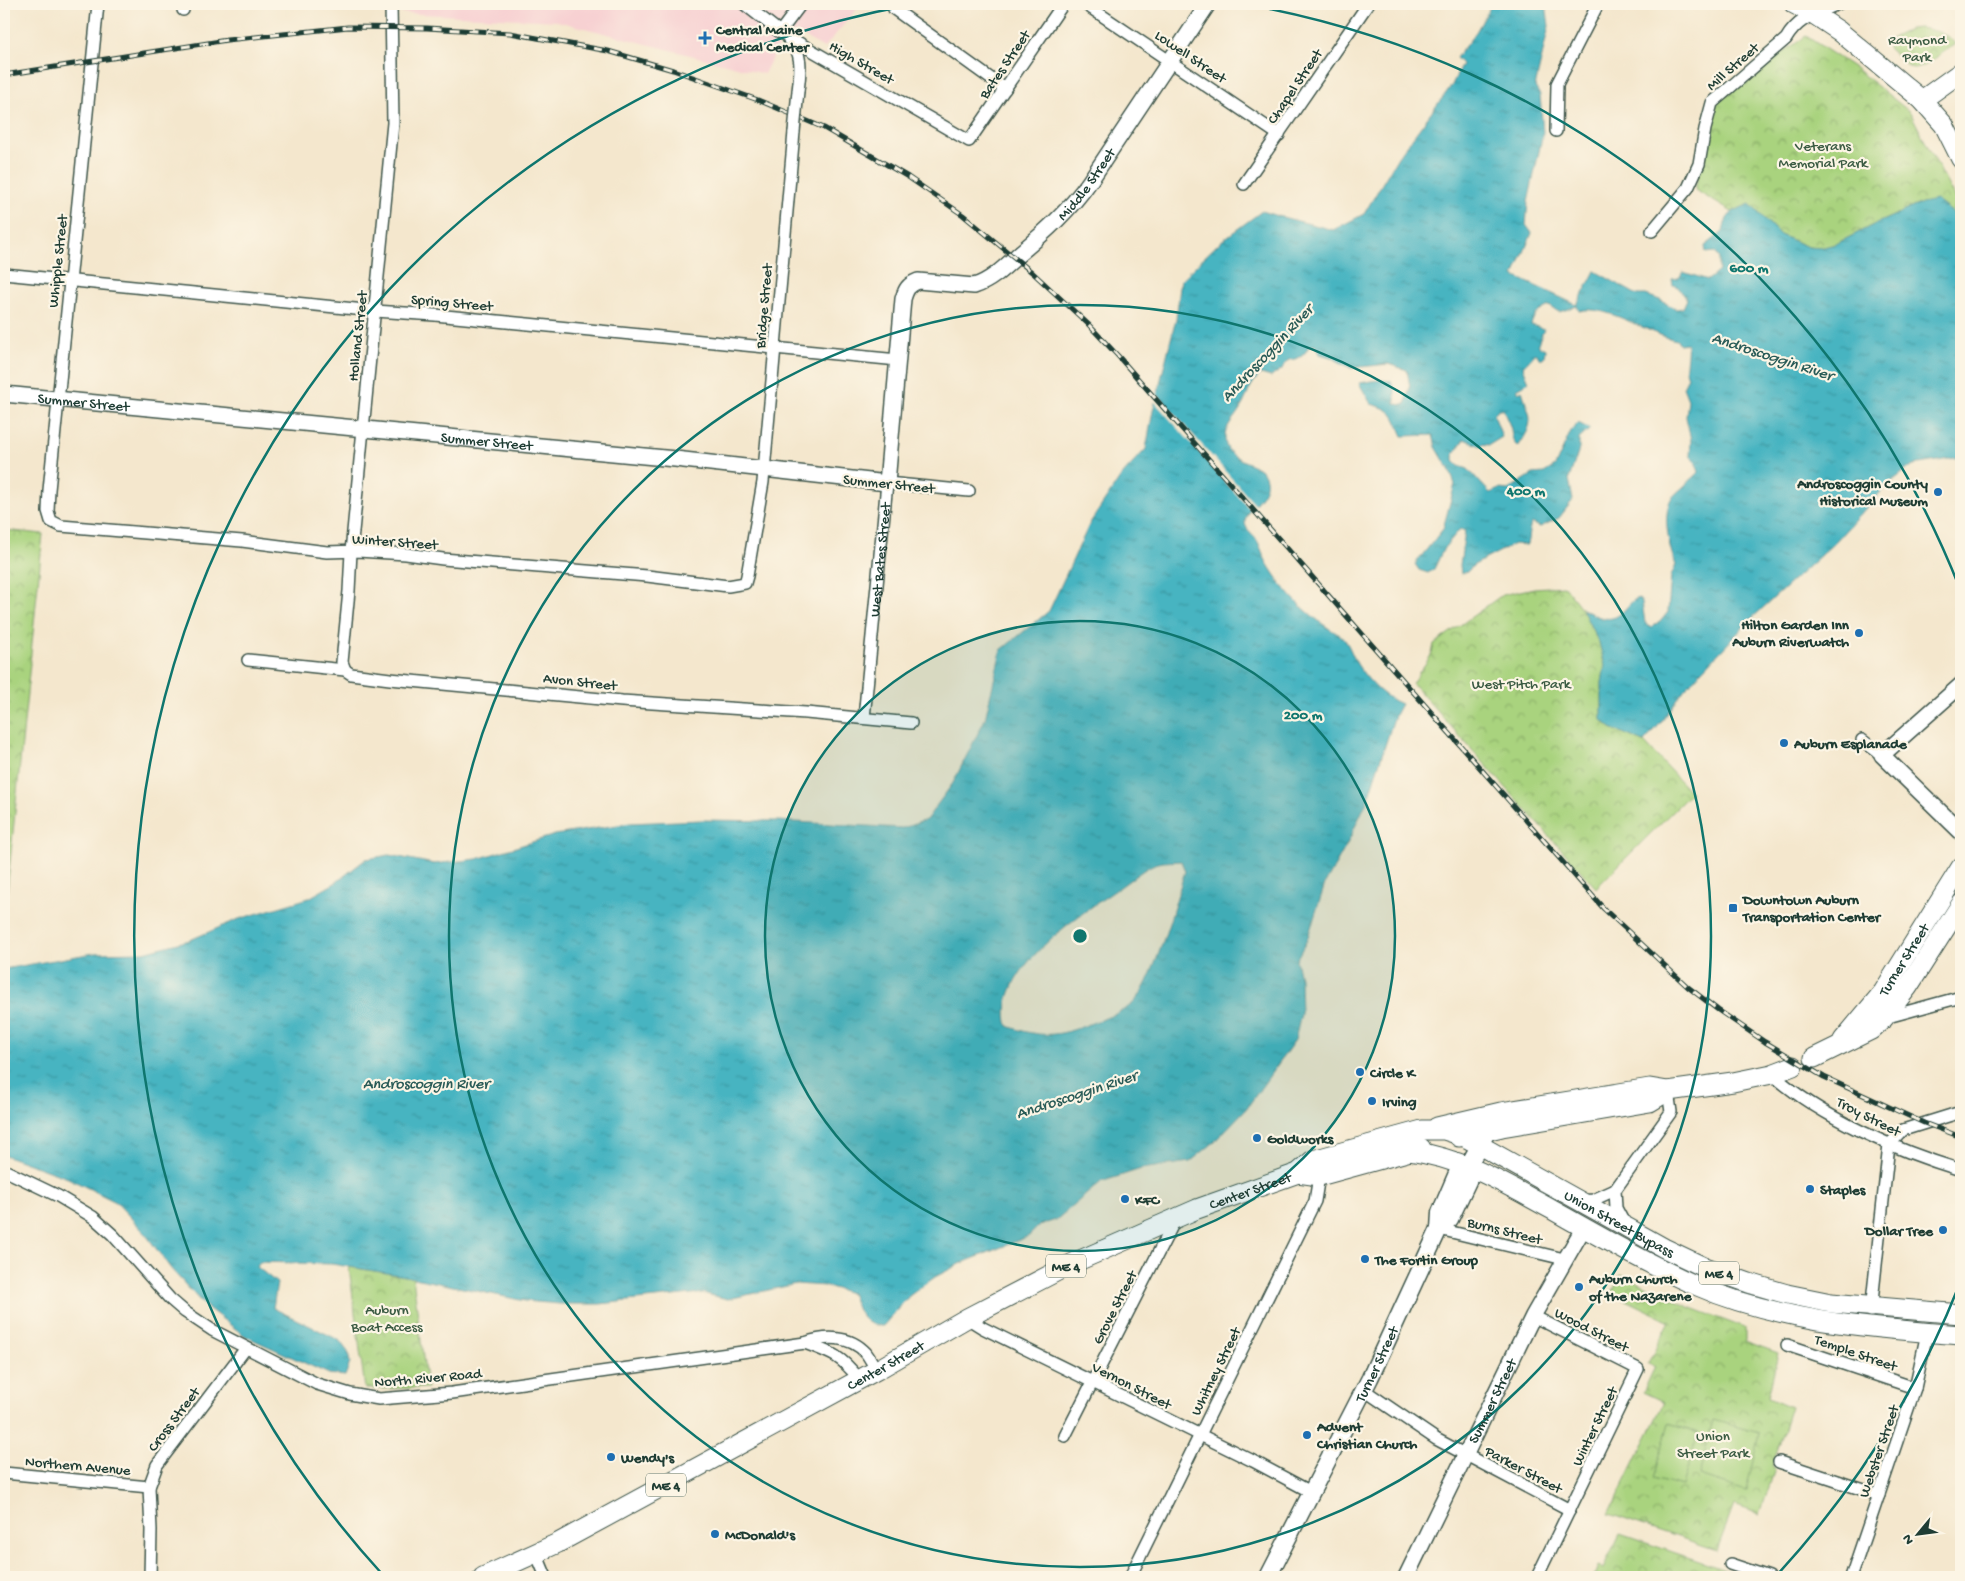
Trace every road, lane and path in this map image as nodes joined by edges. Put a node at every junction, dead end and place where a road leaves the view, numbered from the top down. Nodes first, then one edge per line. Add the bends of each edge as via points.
1 (98, 4) edge
2 (391, 4) edge
3 (744, 4) edge
4 (801, 4) edge
5 (890, 4) edge
6 (1063, 4) edge
7 (1085, 4) edge
8 (1208, 4) edge
9 (1368, 4) edge
10 (1598, 4) edge
11 (1794, 4) edge
12 (1838, 4) edge
13 (1815, 15) junction
14 (780, 32) junction
15 (1171, 60) junction
16 (1961, 72) edge
17 (1006, 89) junction
18 (1922, 100) junction
19 (1556, 131) dead end
20 (1279, 135) junction
21 (969, 141) joint
22 (1961, 159) edge
23 (1244, 184) dead end
24 (1652, 231) dead end
25 (4, 274) edge
26 (70, 280) junction
27 (910, 284) joint
28 (375, 312) junction
29 (775, 348) junction
30 (898, 360) junction
31 (4, 394) edge
32 (58, 399) junction
33 (364, 430) junction
34 (765, 469) junction
35 (887, 483) junction
36 (969, 490) dead end
37 (51, 521) joint
38 (351, 552) junction
39 (739, 584) joint
40 (248, 660) dead end
41 (345, 670) junction
42 (1961, 685) edge
43 (864, 718) junction
44 (911, 723) dead end
45 (1862, 740) dead end
46 (1882, 755) junction
47 (1961, 832) edge
48 (1961, 867) edge
49 (1961, 904) edge
50 (1961, 997) edge
51 (1884, 1018) junction
52 (1839, 1045) junction
53 (1814, 1058) dead end
54 (1793, 1066) dead end
55 (1772, 1074) junction
56 (1668, 1091) junction
57 (1961, 1112) edge
58 (1497, 1113) junction
59 (1422, 1130) junction
60 (1477, 1137) junction
61 (1889, 1145) junction
62 (1410, 1151) junction
63 (1468, 1166) junction
64 (4, 1170) edge
65 (1961, 1170) edge
66 (1298, 1173) junction
67 (1319, 1176) junction
68 (1614, 1190) junction
69 (1580, 1202) junction
70 (1176, 1218) junction
71 (1584, 1227) junction
72 (1627, 1228) junction
73 (1439, 1229) junction
74 (1564, 1260) junction
75 (1871, 1307) junction
76 (1961, 1314) edge
77 (1533, 1316) junction
78 (967, 1318) junction
79 (1869, 1328) junction
80 (1927, 1333) junction
81 (1961, 1336) edge
82 (805, 1343) junction
83 (1787, 1345) dead end
84 (246, 1348) junction
85 (1638, 1369) joint
86 (877, 1370) junction
87 (859, 1379) junction
88 (1093, 1382) junction
89 (1915, 1388) junction
90 (1364, 1390) junction
91 (1200, 1435) junction
92 (1065, 1436) dead end
93 (1465, 1454) junction
94 (1779, 1462) dead end
95 (4, 1473) edge
96 (149, 1487) junction
97 (1311, 1492) junction
98 (1879, 1495) junction
99 (1570, 1510) junction
100 (536, 1553) junction
101 (1730, 1564) dead end
102 (150, 1577) edge
103 (483, 1577) edge
104 (546, 1577) edge
105 (1130, 1577) edge
106 (1268, 1577) edge
107 (1406, 1577) edge
108 (1537, 1577) edge
109 (1769, 1577) edge
110 (1850, 1577) edge

1 - 26 street, Whipple Street
2 - 28 street, Holland Street via 393,123
3 - 14 street, High Street
4 - 14 street
5 - 17 street
6 - 17 street, Bates Street
7 - 15 street, Lowell Street
8 - 15 street, Middle Street
9 - 20 street, Chapel Street
10 - 19 street via 1557,84
11 - 13 highway
12 - 13 street, Mill Street
13 - 18 highway via 1874,58
13 - 24 street, Mill Street via 1793,27 1786,39 1712,103 1699,164 1688,188
14 - 21 street, High Street
14 - 29 street, Bridge Street, bridge via 794,44 800,64
15 - 20 street, Lowell Street
15 - 27 street, Middle Street via 1077,199 1003,269 974,286 922,281
16 - 18 highway
17 - 21 street, Bates Street
18 - 22 highway via 1944,125
20 - 23 street, Chapel Street
25 - 26 street, Spring Street
26 - 28 street, Spring Street
26 - 32 street, Whipple Street
27 - 30 street, West Bates Street via 903,299
28 - 29 street, Spring Street
28 - 33 street, Holland Street
29 - 30 street, Spring Street
29 - 34 street, Bridge Street
30 - 35 street, West Bates Street
31 - 32 street, Summer Street
32 - 33 street, Summer Street
32 - 37 street, Whipple Street via 49,490
33 - 34 street, Summer Street
33 - 38 street, Holland Street
34 - 35 street, Summer Street
34 - 39 street, Bridge Street via 747,576 744,583
35 - 36 street, Summer Street
35 - 43 street, West Bates Street
37 - 38 street, Winter Street via 61,526
38 - 39 street, Winter Street via 626,574 710,585
38 - 41 street, Holland Street via 342,662
40 - 41 street, Avon Street
41 - 43 street, Avon Street via 351,674 390,679 622,701
42 - 46 street
43 - 44 street, Avon Street
45 - 46 street
46 - 47 street
48 - 52 highway, Turner Street via 1883,992
49 - 51 highway, Turner Street via 1908,987
50 - 51 street
51 - 52 highway, Turner Street via 1871,1030
52 - 53 highway, Turner Street
54 - 55 highway
55 - 56 highway
55 - 61 street, Troy Street via 1805,1100
56 - 58 highway via 1650,1088
56 - 60 highway via 1650,1102
56 - 68 street via 1671,1112
57 - 61 street via 1903,1130
58 - 59 highway
58 - 60 main road, Turner Street
59 - 60 highway, Center Street / ME 4 via 1444,1130
59 - 66 highway, Center Street / ME 4 via 1313,1160
60 - 62 highway
60 - 63 main road, Turner Street
60 - 69 highway, Union Street Bypass / ME 4
61 - 65 street, Troy Street
61 - 75 street
62 - 63 highway, Center Street / ME 4
62 - 67 highway, Center Street / ME 4
63 - 71 highway, Union Street Bypass / ME 4
63 - 73 main road, Turner Street via 1468,1181 1450,1219
64 - 84 street, North River Road via 93,1217 180,1308
66 - 67 highway, Center Street / ME 4
66 - 70 highway, Center Street / ME 4
67 - 91 street, Whitney Street via 1315,1201
68 - 69 street
68 - 72 street via 1616,1208
69 - 72 highway, Union Street Bypass / ME 4
70 - 78 highway, Center Street / ME 4 via 1071,1264
70 - 88 street, Grove Street
71 - 74 street, Summer Street
71 - 79 highway, Union Street Bypass / ME 4 via 1653,1265 1733,1300 1782,1314
72 - 75 highway, Union Street Bypass / ME 4 via 1704,1267 1749,1283 1831,1303
73 - 74 street, Burns Street
73 - 90 main road, Turner Street
74 - 77 street, Summer Street
75 - 76 highway, Union Street Bypass / ME 4
75 - 79 street
77 - 85 street, Wood Street
77 - 93 street, Summer Street
78 - 86 highway, Center Street / ME 4
78 - 88 street, Vernon Street
79 - 80 highway, Union Street Bypass / ME 4
80 - 81 highway, Union Street Bypass / ME 4
80 - 89 street, Webster Street
82 - 84 street, North River Road via 452,1393 379,1398 317,1384
82 - 86 street, North River Road via 818,1338 846,1341 866,1353
82 - 87 street, North River Road via 835,1354
83 - 89 street, Temple Street
84 - 96 street, Cross Street via 157,1465
85 - 99 street, Winter Street
86 - 87 highway, Center Street / ME 4
87 - 100 highway, Center Street / ME 4
88 - 91 street, Vernon Street
88 - 92 street, Grove Street
89 - 98 street, Webster Street
90 - 93 street, Parker Street via 1436,1439
90 - 97 main road, Turner Street
91 - 97 street, Vernon Street
91 - 105 street, Whitney Street
93 - 99 street, Parker Street
93 - 107 street, Summer Street
94 - 98 street
95 - 96 street, Northern Avenue
96 - 102 street, Cross Street
97 - 106 main road, Turner Street
98 - 110 street, Webster Street
99 - 108 street, Winter Street
100 - 103 highway, Center Street / ME 4
100 - 104 street
101 - 109 street

